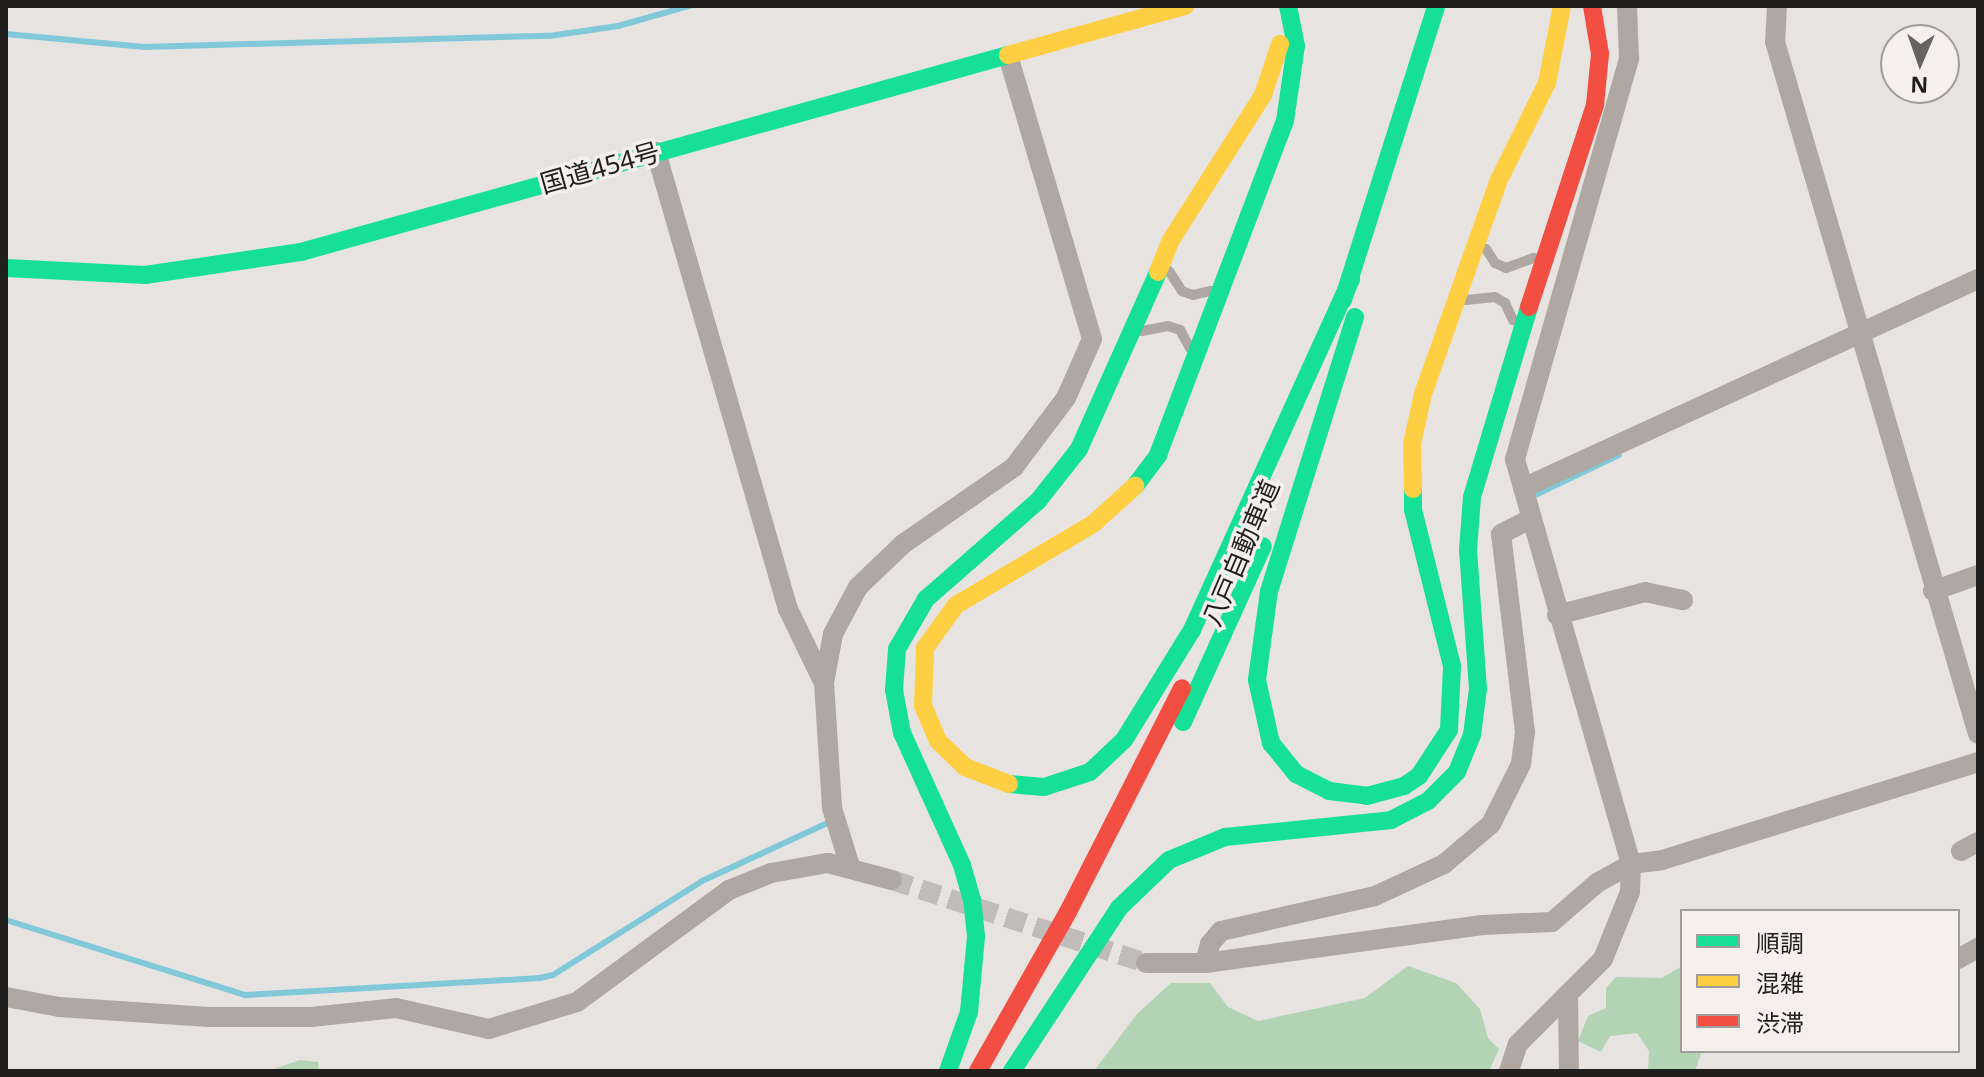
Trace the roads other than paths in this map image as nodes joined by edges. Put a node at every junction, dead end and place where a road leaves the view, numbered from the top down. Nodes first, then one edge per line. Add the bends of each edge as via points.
1 (1185, 6) edge
2 (1281, 6) edge
3 (1288, 6) edge
4 (1436, 6) edge
5 (1454, 6) edge
6 (1562, 6) edge
7 (1592, 6) edge
8 (1627, 6) edge
9 (1777, 6) edge
10 (1008, 56) junction
11 (656, 152) junction
12 (1485, 219) junction
13 (1553, 231) junction
14 (1171, 240) junction
15 (6, 268) edge
16 (1232, 270) junction
17 (1351, 279) junction
18 (1978, 279) edge
19 (1450, 315) junction
20 (1355, 317) junction
21 (1860, 335) junction
22 (1129, 343) junction
23 (1516, 347) junction
24 (1190, 382) junction
25 (1523, 488) junction
26 (1531, 519) junction
27 (1978, 575) edge
28 (1933, 591) junction
29 (1683, 600) dead end
30 (1557, 615) junction
31 (824, 683) junction
32 (1978, 734) edge
33 (1978, 762) edge
34 (1631, 864) junction
35 (850, 866) junction
36 (892, 880) tunnel mouth
37 (1978, 948) edge
38 (1960, 958) edge
39 (1146, 963) tunnel mouth
40 (1205, 963) junction
41 (1568, 994) junction
42 (6, 997) edge
43 (948, 1071) edge
44 (978, 1071) edge
45 (998, 1071) edge
46 (1012, 1071) edge
47 (1509, 1071) edge
48 (1569, 1071) edge

1 - 10 highway, 国道454号
2 - 14 highway via 1271,79
3 - 16 highway via 1296,46 1292,93
4 - 17 highway, 八戸自動車道
5 - 20 highway, 八戸自動車道
6 - 12 highway via 1547,83
7 - 13 highway via 1600,54 1595,105
8 - 25 street via 1629,58 1515,459
9 - 21 street via 1775,42
10 - 11 highway, 国道454号
10 - 31 street via 1092,339 1066,398 1014,467 903,544 858,587 833,634
11 - 15 highway, 国道454号 via 316,248 226,267 145,275
11 - 31 street via 788,609
12 - 13 lane via 1489,256 1506,268 1528,263
12 - 19 highway
13 - 23 highway
14 - 16 lane via 1169,272 1182,291 1208,293
14 - 22 highway
16 - 24 highway
17 - 24 highway via 1192,630 1124,740 1090,772 1044,787 1002,784 965,767 938,741 923,706 922,667 933,632 971,593 1069,540 1118,503 1158,455
17 - 44 highway, 八戸自動車道 via 1267,495 1180,694 1068,912
18 - 21 street
19 - 20 highway via 1419,407 1410,467 1416,529 1452,666 1452,710 1442,747 1419,776 1367,796 1329,791 1296,774 1271,743 1257,680 1269,591
19 - 23 lane via 1472,298 1495,297 1511,312
20 - 45 highway, 八戸自動車道 via 1206,677 1083,919
21 - 25 street
21 - 28 street
22 - 24 lane via 1154,326 1180,330 1191,350
22 - 43 highway via 1067,467 1038,501 932,591 897,649 894,690 902,733 962,865 972,900 976,936 969,1012
23 - 46 highway via 1472,497 1468,550 1478,689 1472,735 1457,772 1428,801 1391,820 1225,837 1169,860 1119,908
25 - 26 street
26 - 30 street
26 - 40 street via 1501,534 1525,732 1521,764 1491,824 1444,864 1375,896 1221,931 1210,944
27 - 28 street
28 - 32 street
29 - 30 street via 1645,592
30 - 34 street
31 - 35 street via 832,808
33 - 34 street via 1662,860
34 - 40 street via 1597,883 1552,922 1482,925
34 - 41 street via 1630,892 1603,959
35 - 36 street
35 - 42 street via 800,866 729,890 577,1002 489,1029 396,1008 311,1017 209,1017 59,1007
37 - 38 street
39 - 40 street
41 - 47 street via 1518,1044
41 - 48 street

